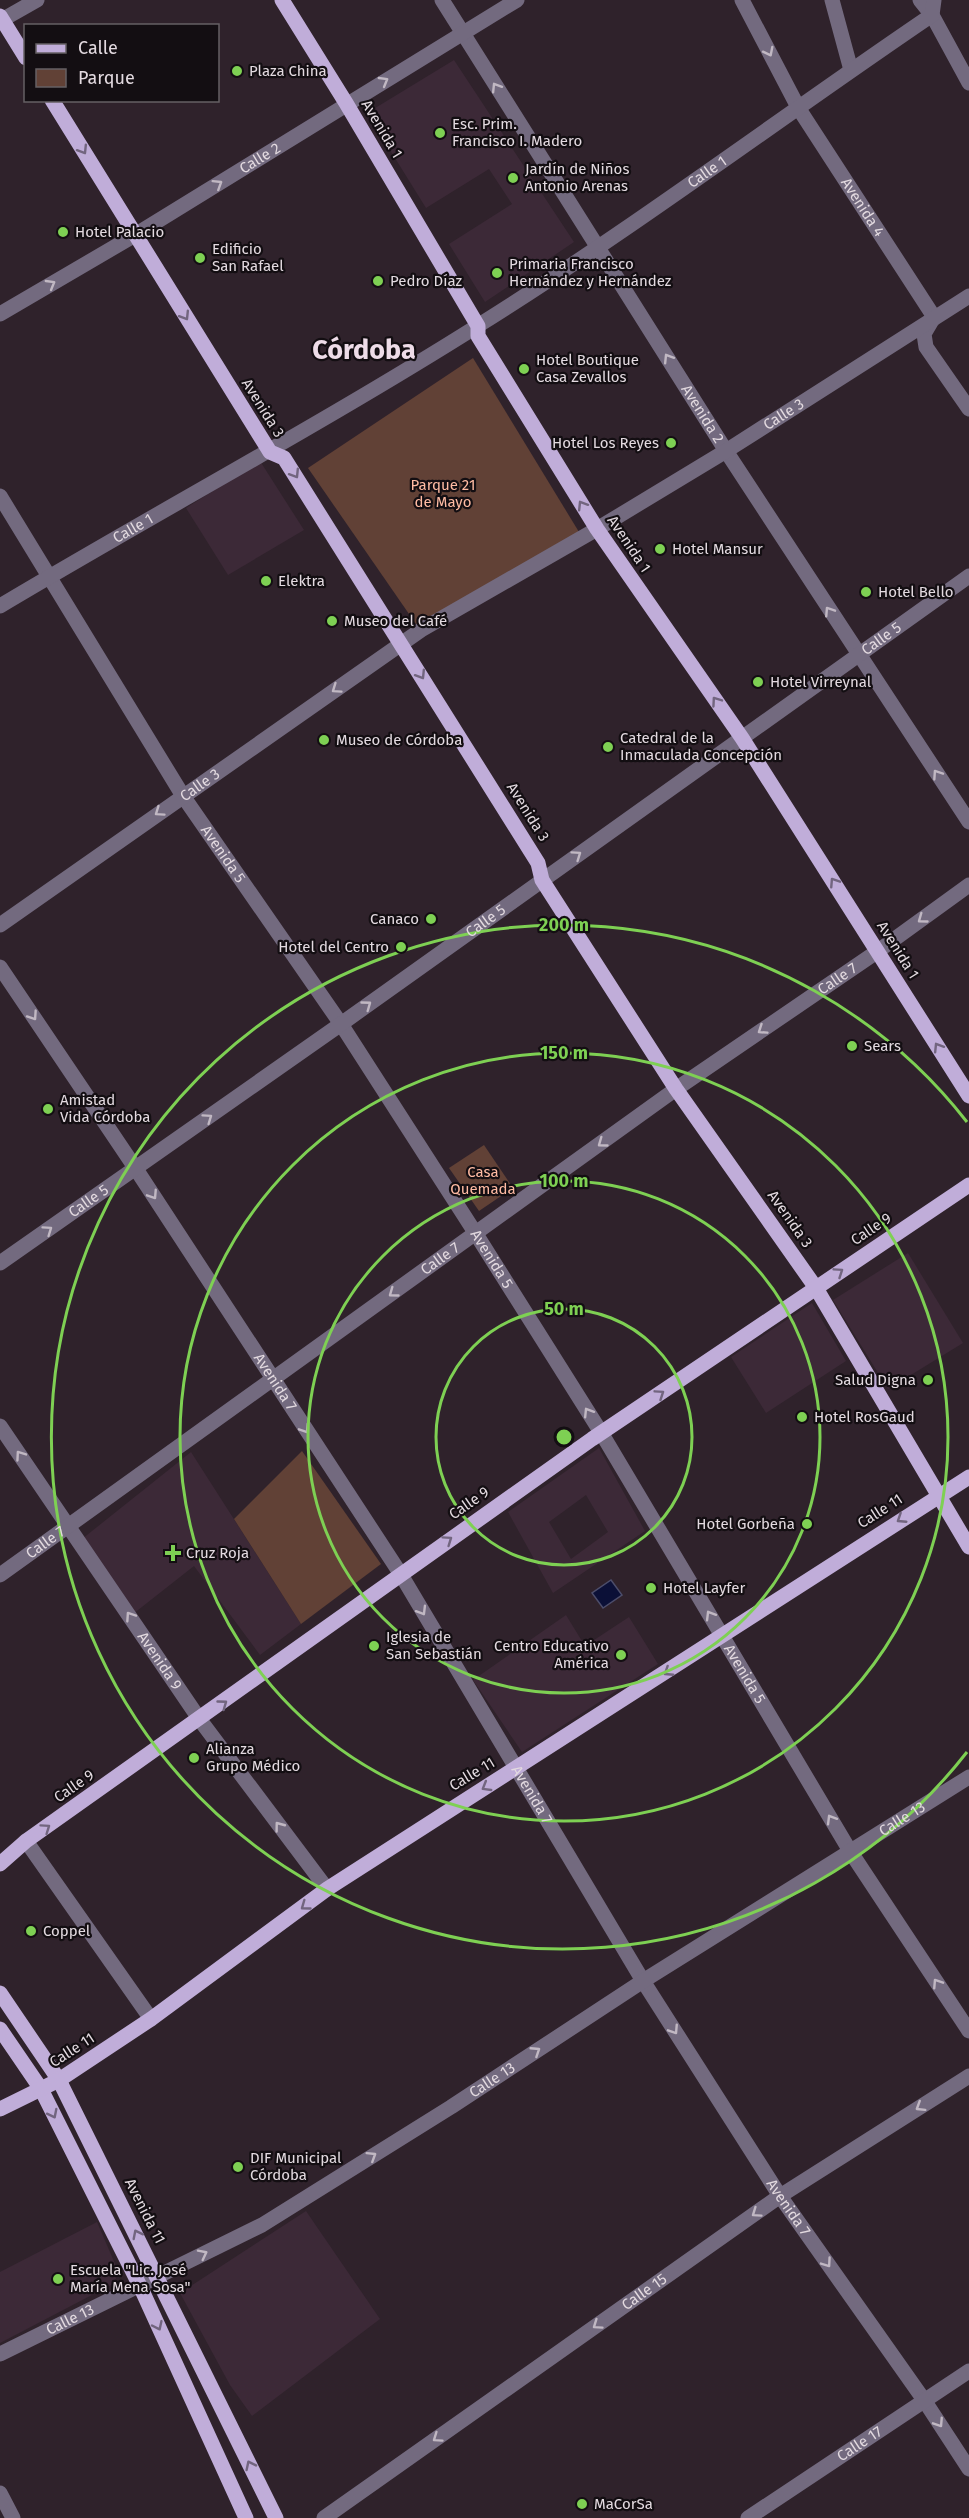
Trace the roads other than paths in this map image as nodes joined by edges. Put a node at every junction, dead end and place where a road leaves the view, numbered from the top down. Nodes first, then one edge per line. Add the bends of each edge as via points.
1 (37, 0) edge
2 (282, 0) edge
3 (442, 0) edge
4 (517, 0) edge
5 (742, 0) edge
6 (832, 0) edge
7 (920, 0) edge
8 (933, 7) edge
9 (1, 19) edge
10 (463, 35) junction
11 (24, 55) edge
12 (850, 70) junction
13 (969, 83) edge
14 (53, 102) edge
15 (346, 103) junction
16 (799, 109) junction
17 (135, 235) junction
18 (598, 248) junction
19 (969, 296) edge
20 (0, 314) edge
21 (934, 317) junction
22 (478, 326) junction
23 (969, 409) edge
24 (726, 451) junction
25 (270, 452) junction
26 (0, 496) edge
27 (597, 530) junction
28 (969, 576) edge
29 (49, 577) junction
30 (0, 606) edge
31 (402, 643) junction
32 (858, 657) junction
33 (742, 738) junction
34 (183, 796) junction
35 (969, 822) edge
36 (542, 880) junction
37 (969, 885) edge
38 (0, 925) edge
39 (878, 951) junction
40 (0, 967) edge
41 (341, 1024) junction
42 (676, 1089) junction
43 (969, 1096) edge
44 (136, 1169) junction
45 (969, 1185) edge
46 (476, 1234) junction
47 (0, 1263) edge
48 (816, 1288) junction
49 (272, 1379) junction
50 (0, 1426) edge
51 (602, 1434) junction
52 (969, 1477) edge
53 (937, 1496) junction
54 (69, 1524) junction
55 (969, 1547) edge
56 (400, 1573) junction
57 (0, 1575) edge
58 (722, 1637) junction
59 (200, 1720) junction
60 (518, 1768) junction
61 (969, 1777) edge
62 (26, 1841) junction
63 (850, 1851) junction
64 (0, 1864) edge
65 (327, 1889) junction
66 (643, 1981) junction
67 (0, 1993) edge
68 (151, 2019) junction
69 (24, 2029) junction
70 (969, 2031) edge
71 (4, 2034) edge
72 (969, 2076) edge
73 (59, 2080) junction
74 (41, 2089) junction
75 (0, 2109) edge
76 (780, 2196) junction
77 (159, 2277) junction
78 (140, 2286) junction
79 (0, 2354) edge
80 (969, 2371) edge
81 (924, 2400) junction
82 (969, 2469) edge
83 (0, 2493) edge
84 (13, 2518) edge
85 (246, 2518) edge
86 (276, 2518) edge
87 (324, 2518) edge
88 (748, 2518) edge

1 - 9 street
2 - 15 main road, Avenida 1
3 - 10 street, Avenida 2
4 - 10 street, Calle 2
5 -> 16 street, Avenida 4
6 - 12 street
7 - 8 street
8 - 12 street, Calle 1
8 - 13 street
9 - 11 main road
15 -> 10 street, Calle 2
18 -> 10 street, Avenida 2
12 - 16 street, Calle 1
14 -> 17 main road, Avenida 3
17 -> 15 street, Calle 2
15 - 22 main road, Avenida 1
16 - 18 street, Calle 1
16 - 21 street, Avenida 4
20 -> 17 street, Calle 2
17 -> 25 main road, Avenida 3
18 - 22 street, Calle 1
24 -> 18 street, Avenida 2
19 - 21 street, Calle 3
21 - 23 street via 924,334 926,347
21 - 24 street, Calle 3
22 - 25 street, Calle 1
27 -> 22 main road, Avenida 1 via 478,336
24 - 27 street, Calle 3
32 -> 24 street, Avenida 2
25 - 29 street, Calle 1
25 -> 31 main road, Avenida 3 via 284,458
26 - 29 street, Avenida 5
27 - 31 street, Calle 3
33 -> 27 main road, Avenida 1
28 - 32 street, Calle 5
29 - 30 street, Calle 1
29 - 34 street, Avenida 5
31 -> 34 street, Calle 3
31 -> 36 main road, Avenida 3 via 538,863
32 - 33 street, Calle 5
35 -> 32 street, Avenida 2
36 -> 33 street, Calle 5
39 -> 33 main road, Avenida 1
34 -> 38 street, Calle 3
34 - 41 street, Avenida 5
41 -> 36 street, Calle 5
36 - 42 main road, Avenida 3
37 -> 39 street, Calle 7
39 -> 42 street, Calle 7
43 -> 39 main road, Avenida 1
40 -> 44 street, Avenida 7
44 -> 41 street, Calle 5
41 - 46 street, Avenida 5
42 -> 46 street, Calle 7
42 - 48 main road, Avenida 3
47 -> 44 street, Calle 5
44 -> 49 street, Avenida 7
48 -> 45 main road, Calle 9
46 -> 49 street, Calle 7
51 -> 46 street, Avenida 5
51 -> 48 main road, Calle 9
48 - 53 main road, Avenida 3
49 - 54 street, Calle 7
49 -> 56 street, Avenida 7
54 -> 50 street, Avenida 9
56 -> 51 main road, Calle 9
58 -> 51 street, Avenida 5
52 - 53 main road, Calle 11
53 - 55 main road, Avenida 3
53 -> 58 main road, Calle 11
54 - 57 street, Calle 7
59 -> 54 street, Avenida 9
59 -> 56 main road, Calle 9
56 -> 60 street, Avenida 7
58 -> 60 main road, Calle 11
63 -> 58 street, Avenida 5
62 -> 59 main road, Calle 9
65 -> 59 street, Avenida 9
60 -> 65 main road, Calle 11
60 - 66 street, Avenida 7
61 - 63 street, Calle 13
62 - 64 main road, Calle 9
62 - 68 street
63 - 66 street, Calle 13
70 -> 63 street, Avenida 5
65 -> 68 main road, Calle 11
66 -> 76 street, Avenida 7
77 -> 66 street, Calle 13 via 272,2218
67 - 69 main road, Avenida 11
68 - 73 main road, Calle 11
69 - 71 main road
69 - 73 main road, Avenida 11
71 - 74 main road
72 -> 76 street, Calle 15
73 - 74 main road, Calle 11
77 -> 73 main road, Avenida 11
74 - 75 main road, Calle 11
74 -> 78 main road
76 -> 81 street, Avenida 7
76 -> 87 street, Calle 15
77 - 78 street, Calle 13
86 -> 77 main road, Avenida 11
78 - 79 street, Calle 13
78 -> 85 main road
80 - 81 street, Calle 17
81 -> 82 street, Avenida 7
81 - 88 street, Calle 17
83 - 84 street

